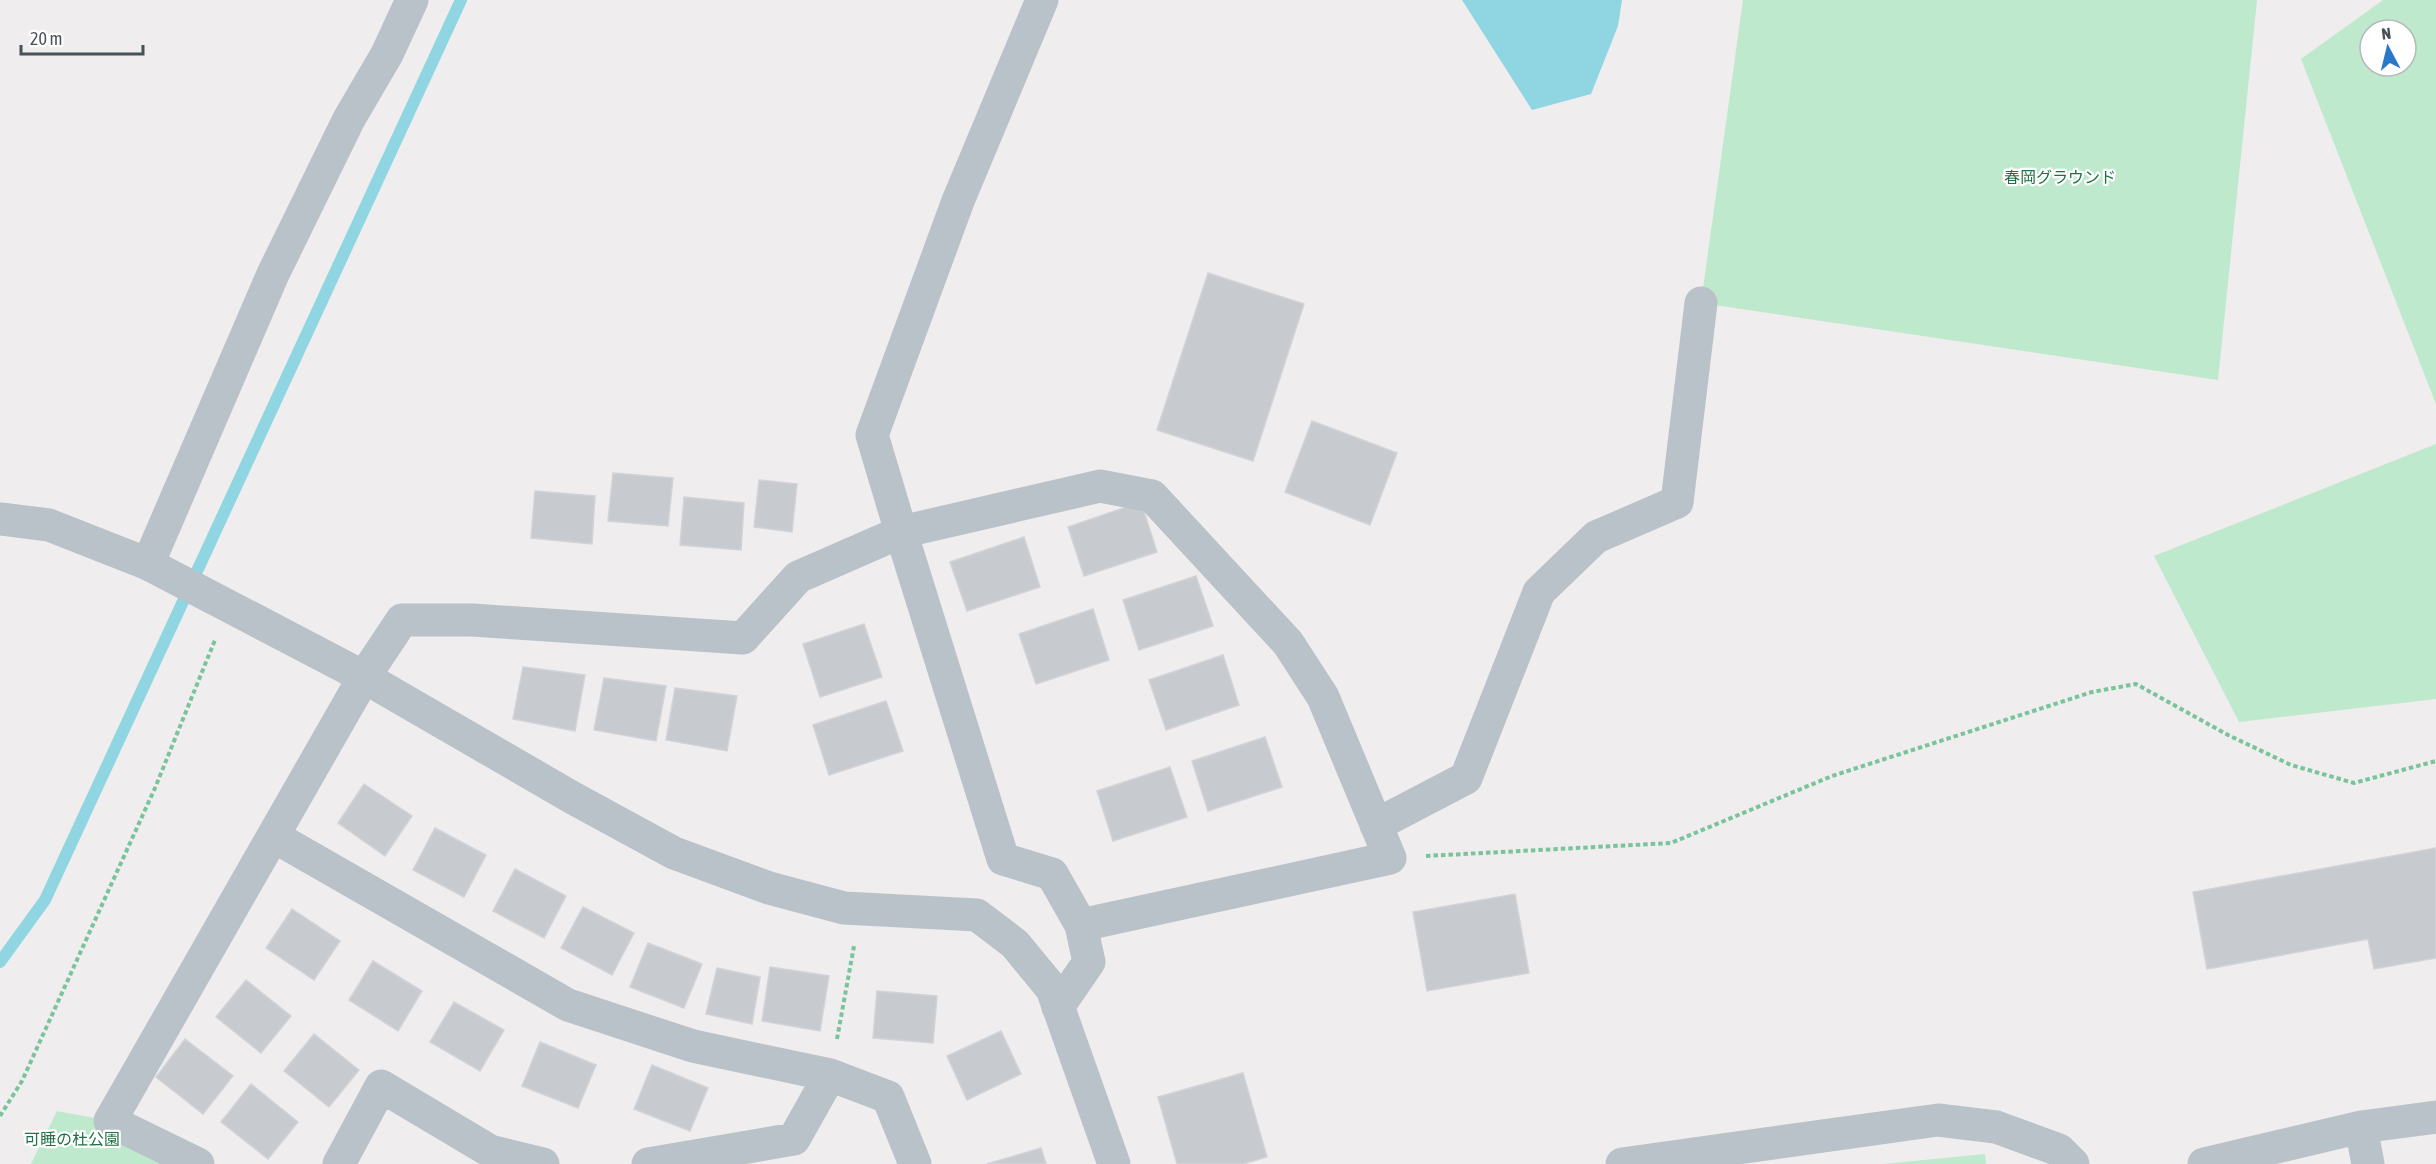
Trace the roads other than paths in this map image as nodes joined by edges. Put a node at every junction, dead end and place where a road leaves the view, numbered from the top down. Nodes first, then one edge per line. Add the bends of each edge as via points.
1 (412, 0) edge
2 (1042, 0) edge
3 (1701, 303) dead end
4 (0, 519) edge
5 (901, 532) junction
6 (157, 568) junction
7 (364, 676) junction
8 (1376, 825) junction
9 (273, 836) junction
10 (1081, 925) junction
11 (1059, 1007) junction
12 (830, 1075) junction
13 (2436, 1116) edge
14 (2361, 1127) junction
15 (198, 1164) edge
16 (339, 1164) edge
17 (543, 1164) edge
18 (648, 1164) edge
19 (915, 1164) edge
20 (1114, 1164) edge
21 (1624, 1164) edge
22 (2073, 1164) edge
23 (2204, 1164) edge
24 (2368, 1164) edge

1 - 6 street via 273,274
2 - 5 street via 958,201 872,435
3 - 8 street via 1677,502 1596,537 1539,592 1466,778
4 - 6 street via 49,525
5 - 7 street via 798,577 742,638 472,620 402,620
5 - 8 street via 1100,486 1152,496 1288,643 1323,697
5 - 10 street via 1003,859 1052,874
6 - 7 street
7 - 9 street
7 - 11 street via 674,853 769,888 844,908 977,915 1015,944 1052,989
8 - 10 street via 1390,858
9 - 12 street via 568,1005 693,1046
9 - 15 street via 110,1120
10 - 11 street via 1089,962
11 - 20 street
12 - 18 street via 794,1139
12 - 19 street via 888,1097
13 - 14 street
14 - 23 street
14 - 24 street
16 - 17 street via 381,1086 490,1151
21 - 22 street via 1938,1120 1996,1127 2059,1149

